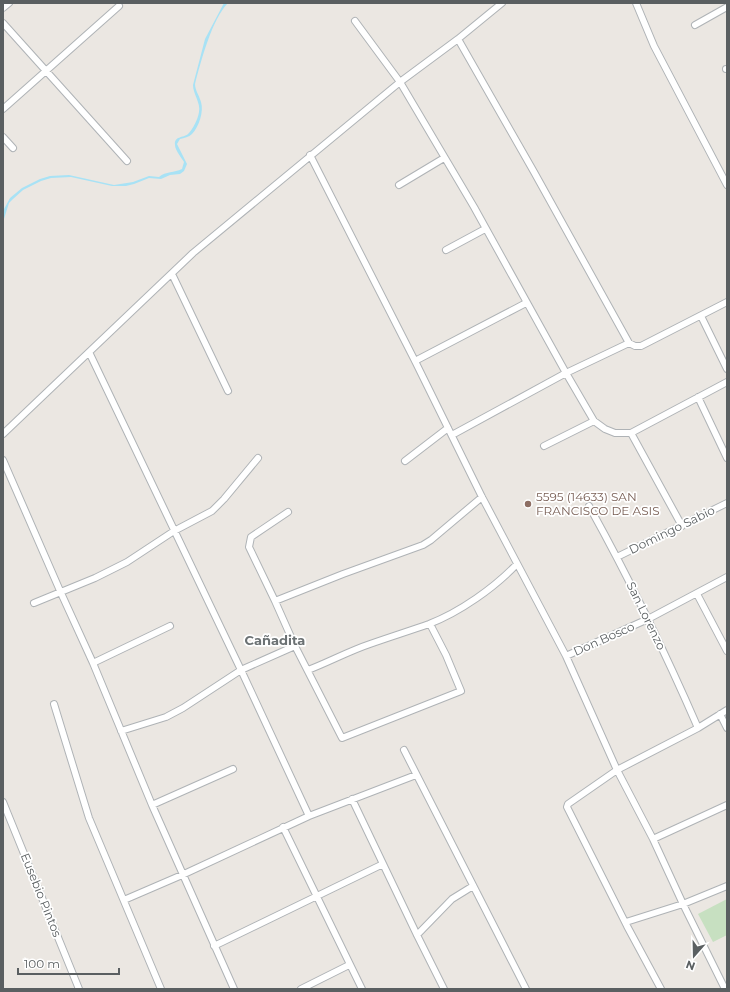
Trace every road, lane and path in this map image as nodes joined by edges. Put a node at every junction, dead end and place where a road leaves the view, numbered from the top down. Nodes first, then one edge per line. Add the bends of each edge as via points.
1 (9, 3) edge
2 (502, 3) edge
3 (636, 3) edge
4 (118, 6) dead end
5 (727, 7) edge
6 (3, 8) edge
7 (355, 21) dead end
8 (3, 23) edge
9 (695, 25) dead end
10 (458, 39) junction
11 (46, 70) junction
12 (400, 82) junction
13 (3, 109) edge
14 (3, 137) edge
15 (13, 148) dead end
16 (310, 155) junction
17 (444, 158) junction
18 (127, 161) dead end
19 (399, 185) dead end
20 (727, 185) edge
21 (485, 228) junction
22 (446, 250) dead end
23 (172, 274) junction
24 (727, 302) edge
25 (526, 303) junction
26 (701, 316) junction
27 (629, 343) junction
28 (89, 352) junction
29 (415, 361) junction
30 (727, 368) edge
31 (566, 373) junction
32 (727, 382) edge
33 (228, 391) dead end
34 (698, 397) junction
35 (594, 421) junction
36 (448, 428) junction
37 (631, 433) junction
38 (3, 434) edge
39 (452, 435) junction
40 (544, 446) dead end
41 (258, 458) dead end
42 (727, 458) edge
43 (3, 460) edge
44 (405, 461) dead end
45 (482, 497) junction
46 (727, 503) edge
47 (589, 506) dead end
48 (288, 512) dead end
49 (682, 526) junction
50 (174, 531) junction
51 (617, 557) junction
52 (517, 564) junction
53 (727, 577) edge
54 (61, 593) junction
55 (697, 594) junction
56 (276, 601) junction
57 (34, 603) dead end
58 (648, 619) junction
59 (430, 624) junction
60 (170, 626) dead end
61 (295, 646) junction
62 (727, 651) edge
63 (566, 656) junction
64 (93, 663) junction
65 (242, 670) junction
66 (308, 670) junction
67 (54, 704) dead end
68 (727, 710) edge
69 (720, 714) junction
70 (698, 728) junction
71 (727, 728) edge
72 (121, 731) junction
73 (404, 750) dead end
74 (232, 769) dead end
75 (617, 770) junction
76 (416, 775) junction
77 (352, 799) junction
78 (3, 802) edge
79 (152, 805) junction
80 (727, 805) edge
81 (309, 816) junction
82 (283, 827) junction
83 (653, 838) junction
84 (383, 864) junction
85 (182, 875) junction
86 (473, 886) junction
87 (727, 886) edge
88 (316, 896) junction
89 (124, 900) junction
90 (683, 904) junction
91 (626, 922) junction
92 (417, 935) junction
93 (214, 946) junction
94 (349, 965) junction
95 (79, 989) edge
96 (161, 989) edge
97 (234, 989) edge
98 (301, 989) edge
99 (362, 989) edge
100 (444, 989) edge
101 (526, 989) edge
102 (661, 989) edge
103 (725, 989) edge

1 - 6 street
2 - 10 street
3 - 20 street via 654,46
4 - 11 street
5 - 9 street
7 - 12 street
8 - 11 street
10 - 12 street
10 - 27 street
11 - 13 street
11 - 18 street
12 - 16 street
12 - 17 street
14 - 15 street
16 - 23 street
16 - 29 street
17 - 19 street
17 - 21 street
21 - 22 street
21 - 25 street
23 - 28 street
23 - 33 street
24 - 26 street
25 - 29 street
25 - 31 street
26 - 27 street via 641,346
26 - 30 street
27 - 31 street
28 - 38 street
28 - 50 street
29 - 36 street
31 - 35 street
31 - 39 street
32 - 34 street
34 - 37 street
34 - 42 street
35 - 37 street via 615,433
35 - 40 street
36 - 39 street
36 - 44 street
37 - 49 street
39 - 45 street
41 - 50 street via 218,506
43 - 54 street
45 - 52 street
45 - 56 street via 423,545
46 - 49 street, Domingo Sabio
47 - 51 street, San Lorenzo
48 - 56 street via 251,537 249,542 249,547
49 - 51 street, Domingo Sabio
50 - 54 street via 127,562
50 - 65 street
51 - 58 street, San Lorenzo
52 - 59 street via 484,593
52 - 63 street
53 - 55 street, Don Bosco
54 - 57 street
54 - 64 street
55 - 58 street, Don Bosco
55 - 62 street
56 - 61 street
58 - 63 street, Don Bosco
58 - 70 street, San Lorenzo
59 - 66 street via 369,644
59 - 66 street via 461,691 342,738
60 - 64 street
61 - 65 street
61 - 66 street
63 - 75 street
64 - 72 street
65 - 72 street via 166,717
65 - 81 street
67 - 89 street via 89,818
68 - 69 street
69 - 70 street
69 - 71 street
70 - 75 street
72 - 79 street
73 - 76 street
74 - 79 street
75 - 83 street
75 - 91 street via 567,807
76 - 77 street
76 - 86 street
77 - 81 street
77 - 84 street
78 - 95 street, Eusebio Pintos
79 - 85 street
80 - 83 street
81 - 82 street
82 - 85 street
82 - 88 street
83 - 90 street
84 - 88 street
84 - 92 street
85 - 89 street
85 - 93 street
86 - 92 street via 452,899
86 - 101 street
87 - 90 street
88 - 93 street
88 - 94 street
89 - 96 street
90 - 91 street
90 - 103 street
91 - 102 street
92 - 100 street
93 - 97 street
94 - 98 street
94 - 99 street

